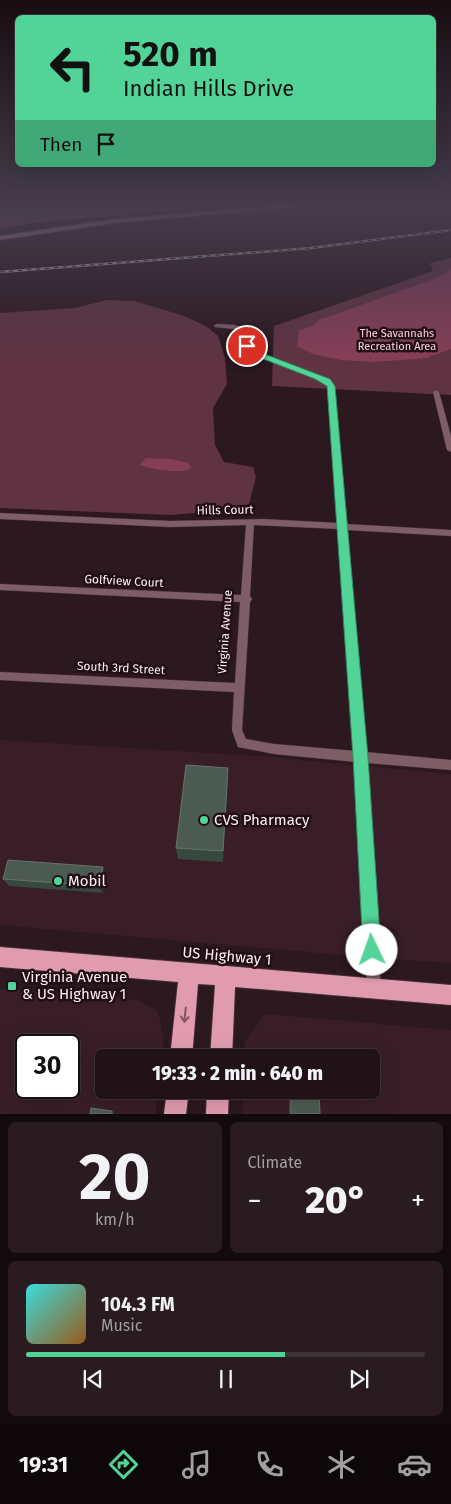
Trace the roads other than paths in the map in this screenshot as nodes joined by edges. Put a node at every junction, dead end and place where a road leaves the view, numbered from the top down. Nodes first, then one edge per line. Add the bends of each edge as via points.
1 (217, 326) dead end
2 (436, 392) dead end
3 (451, 450) edge
4 (0, 516) edge
5 (250, 523) junction
6 (343, 527) junction
7 (451, 532) edge
8 (0, 587) edge
9 (247, 599) junction
10 (0, 676) edge
11 (240, 688) junction
12 (360, 757) junction
13 (451, 765) edge
14 (0, 957) edge
15 (189, 973) junction
16 (226, 976) junction
17 (374, 989) junction
18 (451, 995) edge
19 (182, 1049) edge
20 (222, 1049) edge
21 (177, 1099) edge
22 (218, 1099) edge
23 (175, 1114) edge
24 (217, 1114) edge

1 - 6 street via 242,329 247,332 247,346 251,352 318,377 331,386
2 - 3 street
4 - 5 street, Hills Court via 170,524
5 - 6 street, Hills Court
5 - 9 street, Virginia Avenue
6 - 7 street, Hills Court
6 - 12 street
8 - 9 street, Golfview Court
9 - 11 street, Virginia Avenue
10 - 11 street, South 3rd Street
11 - 12 street, Virginia Avenue via 237,730 242,744
12 - 13 street
12 - 17 street
14 - 15 main road, US Highway 1
15 - 16 main road, US Highway 1
15 -> 19 main road
16 - 17 main road, US Highway 1
16 - 20 main road
17 - 18 main road, US Highway 1
21 - 23 main road
22 - 24 main road

